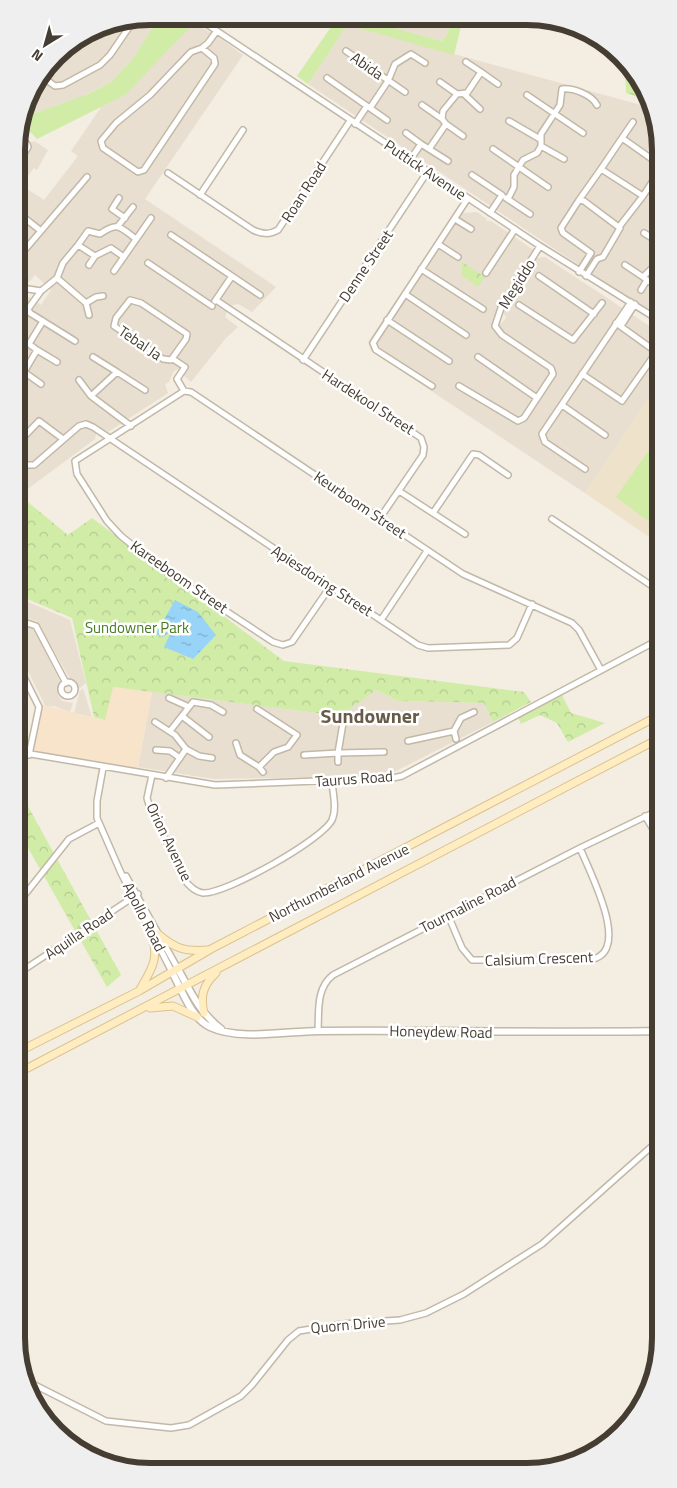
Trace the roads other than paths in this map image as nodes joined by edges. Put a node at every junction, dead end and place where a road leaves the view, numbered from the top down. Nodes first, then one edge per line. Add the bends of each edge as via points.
1 (207, 25) edge
2 (130, 27) edge
3 (216, 32) junction
4 (202, 48) junction
5 (346, 51) dead end
6 (466, 62) dead end
7 (425, 64) dead end
8 (481, 72) junction
9 (327, 78) dead end
10 (47, 80) edge
11 (388, 82) junction
12 (440, 82) dead end
13 (498, 84) dead end
14 (405, 92) dead end
15 (457, 94) junction
16 (464, 94) junction
17 (527, 95) dead end
18 (422, 105) dead end
19 (597, 105) dead end
20 (369, 107) junction
21 (480, 109) dead end
22 (555, 113) junction
23 (442, 119) junction
24 (387, 120) dead end
25 (509, 121) dead end
26 (353, 122) junction
27 (633, 122) dead end
28 (446, 124) junction
29 (243, 130) dead end
30 (406, 133) dead end
31 (582, 133) dead end
32 (463, 136) dead end
33 (622, 138) junction
34 (540, 139) junction
35 (421, 144) junction
36 (541, 146) junction
37 (429, 149) junction
38 (493, 149) dead end
39 (564, 159) dead end
40 (652, 159) edge
41 (410, 160) junction
42 (448, 162) dead end
43 (519, 167) junction
44 (601, 169) junction
45 (428, 171) junction
46 (168, 174) dead end
47 (472, 175) dead end
48 (87, 177) dead end
49 (652, 182) edge
50 (548, 186) dead end
51 (200, 195) junction
52 (502, 195) junction
53 (643, 196) junction
54 (119, 198) dead end
55 (468, 198) junction
56 (508, 199) junction
57 (579, 200) junction
58 (133, 207) dead end
59 (490, 212) junction
60 (530, 214) dead end
61 (25, 218) edge
62 (125, 218) junction
63 (151, 218) dead end
64 (455, 219) junction
65 (118, 226) junction
66 (619, 227) junction
67 (471, 229) dead end
68 (515, 229) junction
69 (41, 231) junction
70 (644, 233) dead end
71 (171, 235) dead end
72 (652, 238) edge
73 (136, 239) junction
74 (438, 244) junction
75 (78, 245) junction
76 (540, 246) junction
77 (25, 250) edge
78 (95, 256) junction
79 (124, 257) junction
80 (458, 257) dead end
81 (148, 263) dead end
82 (89, 265) dead end
83 (625, 265) dead end
84 (652, 268) edge
85 (421, 269) junction
86 (114, 271) dead end
87 (579, 272) junction
88 (486, 273) dead end
89 (232, 276) junction
90 (539, 276) dead end
91 (586, 276) junction
92 (57, 278) junction
93 (645, 279) junction
94 (652, 284) edge
95 (25, 288) edge
96 (641, 290) dead end
97 (41, 291) junction
98 (404, 294) junction
99 (260, 295) dead end
100 (103, 296) dead end
101 (216, 300) junction
102 (86, 303) junction
103 (602, 303) dead end
104 (633, 303) junction
105 (519, 305) dead end
106 (483, 309) dead end
107 (594, 314) junction
108 (89, 315) dead end
109 (652, 316) edge
110 (388, 320) junction
111 (43, 321) junction
112 (618, 324) junction
113 (466, 335) dead end
114 (25, 341) edge
115 (75, 341) dead end
116 (29, 344) junction
117 (652, 349) edge
118 (37, 350) junction
119 (93, 357) dead end
120 (478, 357) dead end
121 (652, 358) edge
122 (173, 359) junction
123 (303, 360) junction
124 (449, 361) dead end
125 (57, 362) dead end
126 (25, 370) edge
127 (116, 372) junction
128 (25, 373) edge
129 (582, 374) junction
130 (79, 380) dead end
131 (41, 384) dead end
132 (432, 386) dead end
133 (459, 386) dead end
134 (145, 390) dead end
135 (184, 392) junction
136 (92, 396) junction
137 (537, 398) junction
138 (562, 405) junction
139 (131, 426) junction
140 (25, 434) edge
141 (605, 435) dead end
142 (63, 439) junction
143 (110, 440) junction
144 (25, 464) edge
145 (585, 469) dead end
146 (508, 475) dead end
147 (399, 491) junction
148 (433, 513) junction
149 (380, 518) junction
150 (552, 519) dead end
151 (465, 534) dead end
152 (427, 551) junction
153 (652, 586) edge
154 (330, 587) junction
155 (532, 604) junction
156 (381, 620) junction
157 (25, 622) edge
158 (652, 643) edge
159 (601, 670) junction
160 (25, 679) edge
161 (66, 683) dead end
162 (169, 698) dead end
163 (189, 707) junction
164 (257, 710) dead end
165 (223, 712) dead end
166 (474, 712) dead end
167 (182, 716) junction
168 (388, 718) dead end
169 (652, 719) edge
170 (155, 722) dead end
171 (170, 731) junction
172 (454, 731) junction
173 (209, 737) dead end
174 (456, 738) dead end
175 (408, 741) dead end
176 (236, 743) dead end
177 (652, 743) edge
178 (156, 750) dead end
179 (186, 750) junction
180 (384, 752) dead end
181 (25, 753) edge
182 (338, 753) junction
183 (30, 754) junction
184 (304, 755) dead end
185 (180, 758) junction
186 (212, 758) dead end
187 (338, 762) dead end
188 (103, 768) junction
189 (152, 775) junction
190 (166, 778) junction
191 (332, 782) junction
192 (652, 813) edge
193 (645, 816) junction
194 (99, 823) junction
195 (652, 827) edge
196 (580, 848) junction
197 (25, 894) edge
198 (135, 895) junction
199 (448, 915) junction
200 (155, 934) junction
201 (211, 949) junction
202 (221, 967) junction
203 (25, 970) edge
204 (175, 971) junction
205 (184, 987) junction
206 (139, 991) junction
207 (141, 1010) junction
208 (200, 1015) junction
209 (318, 1031) junction
210 (652, 1031) edge
211 (25, 1048) edge
212 (25, 1069) edge
213 (652, 1146) edge
214 (35, 1385) edge

1 - 3 street, Puttick Avenue
2 - 10 street via 110,55 96,67 63,85 55,86
3 - 4 street
3 - 26 street, Puttick Avenue
4 - 4 street via 191,52 150,95 109,130 101,141 103,148 138,172 144,170 215,64 214,58
5 - 11 street, Abida
6 - 8 street
7 - 11 street, Abida via 410,54 395,64
8 - 13 street
8 - 16 street
9 - 20 street
11 - 14 street, Abida
11 - 20 street, Abida
12 - 15 street
15 - 16 street
15 - 23 street via 443,111
16 - 21 street
17 - 22 street
18 - 23 street
19 - 22 street via 590,96 563,88
20 - 24 street
20 - 26 street, Abida
22 - 31 street
22 - 34 street
23 - 28 street
25 - 34 street
26 - 41 street, Puttick Avenue
26 - 51 street, Roan Road via 274,233 253,230
27 - 33 street
28 - 32 street
28 - 37 street
29 - 51 street
30 - 35 street
33 - 40 street
33 - 44 street
34 - 36 street
35 - 37 street
35 - 41 street
36 - 39 street
36 - 43 street via 537,152 525,157
37 - 42 street
38 - 43 street
41 - 45 street, Puttick Avenue
43 - 50 street
43 - 56 street
44 - 53 street
44 - 57 street
45 - 55 street, Puttick Avenue
45 - 123 street, Denne Street
46 - 51 street, Roan Road
47 - 52 street
48 - 69 street
49 - 53 street
52 - 56 street
52 - 59 street
53 - 66 street
54 - 62 street via 112,209
55 - 59 street, Puttick Avenue
55 - 64 street
56 - 60 street
57 - 66 street
57 - 87 street via 561,228 563,233 591,253
58 - 62 street
59 - 68 street, Puttick Avenue
61 - 69 street
62 - 65 street
63 - 73 street
64 - 67 street
64 - 74 street
65 - 73 street
65 - 75 street via 108,227 100,234 90,230
66 - 91 street via 603,257 597,258
68 - 76 street, Puttick Avenue
68 - 88 street
69 - 77 street
70 - 72 street
71 - 89 street
73 - 79 street
74 - 80 street
74 - 85 street
75 - 78 street
75 - 92 street via 63,263
76 - 87 street, Puttick Avenue
76 - 137 street, Megiddo via 501,308 495,324 499,332 553,370
78 - 79 street via 111,248
78 - 82 street
79 - 86 street
81 - 101 street via 211,307
83 - 93 street
84 - 93 street
85 - 98 street
85 - 106 street
87 - 91 street, Puttick Avenue
89 - 99 street
89 - 101 street
90 - 107 street
91 - 104 street, Puttick Avenue
92 - 97 street
92 - 102 street
93 - 94 street
93 - 96 street
95 - 97 street
97 - 111 street via 28,310
98 - 110 street
98 - 113 street
100 - 102 street
101 - 123 street, Hardekool Street
102 - 108 street
103 - 107 street
104 - 109 street, Puttick Avenue
104 - 112 street
105 - 107 street via 574,340
110 - 124 street
110 - 132 street via 373,342 374,347
111 - 115 street
111 - 116 street
112 - 117 street
112 - 129 street
114 - 116 street
116 - 118 street
118 - 125 street
118 - 126 street
119 - 127 street
120 - 137 street
121 - 129 street via 626,399 620,400
122 - 122 street, Tebal Ja via 163,359 116,328 116,318 130,300 141,303 186,332 186,340
122 - 135 street, Tebal Ja via 185,367 177,379
123 - 147 street, Hardekool Street via 421,438 423,455
127 - 134 street
127 - 136 street
128 - 131 street
129 - 138 street
130 - 136 street
133 - 137 street, Megiddo via 518,421 524,418
135 - 139 street
135 - 149 street, Keurboom Street via 196,396
136 - 139 street
138 - 141 street
138 - 145 street via 542,438
139 - 143 street
140 - 142 street via 39,422
142 - 143 street, Apiesdoring Street via 84,424
142 - 144 street via 34,465
143 - 154 street, Apiesdoring Street
143 - 154 street, Kareeboom Street via 75,461 77,474 112,528 169,573 279,645 292,642
146 - 148 street via 473,454
147 - 148 street
147 - 149 street, Hardekool Street
148 - 151 street
149 - 152 street, Keurboom Street
150 - 153 street
152 - 155 street, Keurboom Street via 464,574
152 - 156 street
154 - 156 street, Apiesdoring Street
155 - 156 street, Apiesdoring Street via 517,638 504,646 423,648
155 - 159 street, Keurboom Street via 572,622
157 - 161 street via 38,628
158 - 159 street, Taurus Road
159 - 191 street, Taurus Road via 402,776
160 - 183 street via 39,707
162 - 163 street
163 - 165 street via 197,701 211,704
163 - 167 street
164 - 176 street via 298,735 288,747 274,752 261,770 240,755
166 - 172 street via 461,718
167 - 171 street
167 - 173 street
168 - 182 street via 346,720
169 - 201 main road, Northumberland Avenue
170 - 171 street
171 - 179 street
172 - 174 street
172 - 175 street
177 - 202 main road, Northumberland Avenue
178 - 185 street via 170,751
179 - 185 street
179 - 186 street
180 - 182 street
181 - 183 street, Taurus Road
182 - 184 street
182 - 187 street
183 - 188 street, Taurus Road
185 - 190 street
188 - 189 street, Taurus Road
188 - 194 street, Apollo Road via 97,801
189 - 190 street, Taurus Road
189 - 191 street, Orion Avenue via 147,798 153,816 187,883 202,893 254,874 321,831 330,822 334,811
190 - 191 street, Taurus Road via 215,785
192 - 193 street, Tourmaline Road
193 - 195 street
193 - 196 street, Tourmaline Road
194 - 197 street via 69,839
194 - 198 street, Apollo Road
196 - 199 street, Tourmaline Road
196 - 199 street, Calsium Crescent via 608,920 606,950 599,958 472,960 462,948
198 - 200 street, Apollo Road
198 - 203 street, Aquilla Road
199 - 209 street, Tourmaline Road via 328,978 320,994
200 - 201 main road via 183,950
200 - 204 street, Apollo Road
200 - 206 main road via 155,962
201 - 204 main road, Northumberland Avenue
202 - 205 main road, Northumberland Avenue
202 - 208 main road via 203,989
204 - 205 street, Honeydew Road
204 - 206 main road, Northumberland Avenue
205 - 207 main road, Northumberland Avenue
205 - 208 street, Honeydew Road
206 - 211 main road, Northumberland Avenue
207 - 208 main road via 173,1006
207 - 212 main road, Northumberland Avenue
208 - 209 street, Honeydew Road via 209,1027 224,1031
209 - 210 street, Honeydew Road
213 - 214 street, Quorn Drive via 542,1244 464,1294 426,1313 400,1320 298,1331 241,1396 190,1425 171,1428 106,1421

